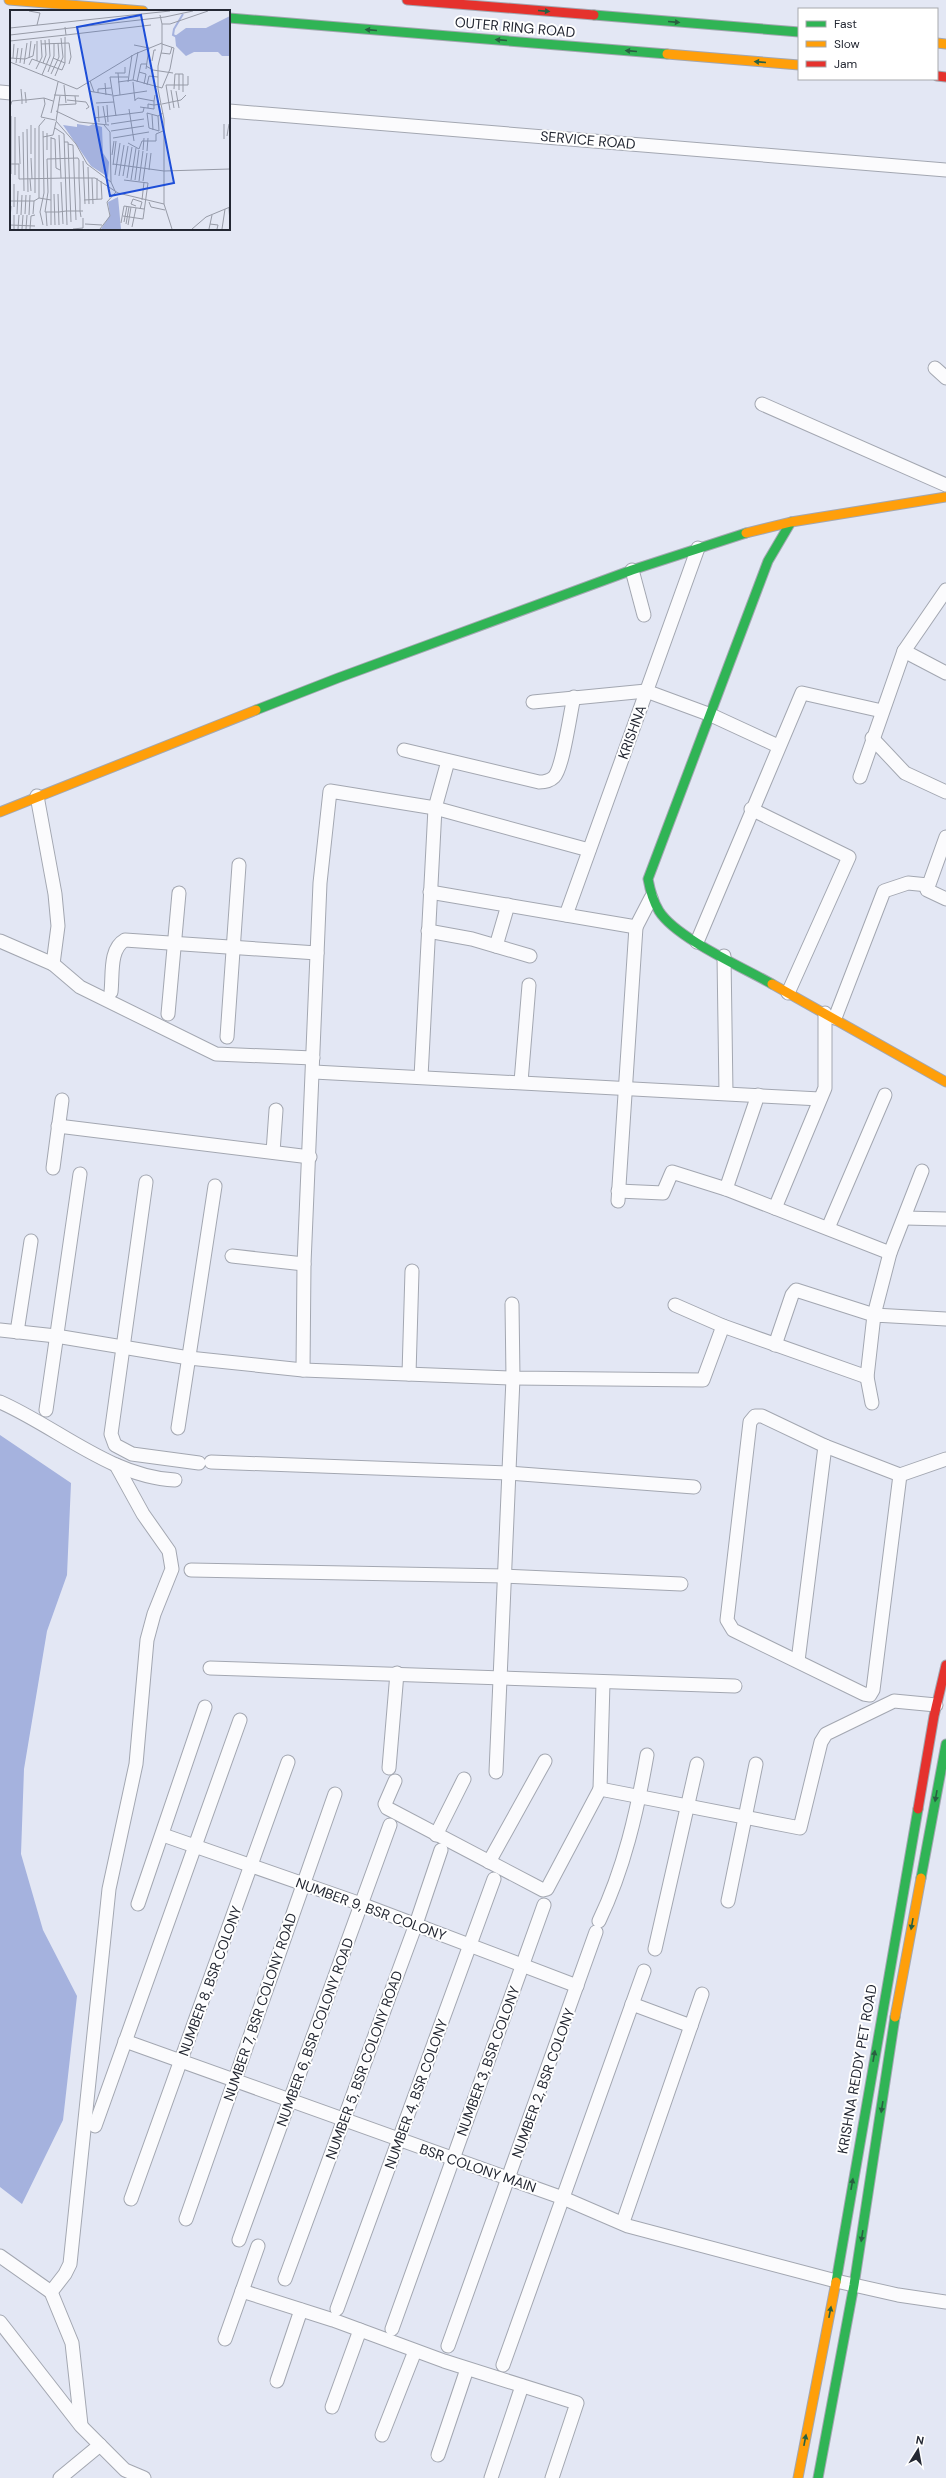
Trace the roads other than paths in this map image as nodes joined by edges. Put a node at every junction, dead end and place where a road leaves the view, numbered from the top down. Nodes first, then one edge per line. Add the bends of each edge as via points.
1 (9, 0) edge
2 (407, 0) edge
3 (131, 10) edge
4 (230, 18) edge
5 (798, 32) edge
6 (798, 65) edge
7 (0, 92) edge
8 (10, 93) edge
9 (230, 111) edge
10 (946, 170) edge
11 (935, 368) dead end
12 (946, 378) edge
13 (762, 404) dead end
14 (946, 485) edge
15 (946, 497) edge
16 (791, 522) junction
17 (741, 534) junction
18 (766, 546) junction
19 (698, 548) junction
20 (632, 570) junction
21 (946, 590) edge
22 (644, 616) dead end
23 (904, 651) junction
24 (946, 673) edge
25 (646, 691) junction
26 (574, 698) junction
27 (533, 702) dead end
28 (882, 710) junction
29 (711, 714) junction
30 (872, 738) junction
31 (778, 746) junction
32 (404, 750) dead end
33 (448, 761) junction
34 (860, 777) dead end
35 (946, 792) edge
36 (37, 796) junction
37 (435, 808) junction
38 (752, 809) junction
39 (0, 812) edge
40 (946, 837) edge
41 (589, 850) junction
42 (239, 865) dead end
43 (928, 885) junction
44 (430, 892) junction
45 (179, 893) dead end
46 (651, 898) junction
47 (946, 899) edge
48 (508, 905) junction
49 (566, 915) junction
50 (636, 927) junction
51 (428, 931) junction
52 (0, 941) edge
53 (697, 942) junction
54 (174, 943) junction
55 (496, 946) junction
56 (233, 948) junction
57 (317, 953) junction
58 (530, 956) dead end
59 (724, 956) junction
60 (53, 964) junction
61 (529, 985) dead end
62 (111, 992) dead end
63 (788, 993) junction
64 (168, 1014) dead end
65 (830, 1016) junction
66 (227, 1037) dead end
67 (313, 1058) junction
68 (314, 1072) junction
69 (421, 1077) junction
70 (521, 1082) junction
71 (946, 1082) edge
72 (625, 1088) junction
73 (726, 1093) junction
74 (758, 1095) junction
75 (885, 1095) dead end
76 (820, 1099) junction
77 (62, 1100) dead end
78 (276, 1110) dead end
79 (58, 1126) junction
80 (273, 1152) junction
81 (310, 1157) junction
82 (52, 1168) dead end
83 (922, 1172) dead end
84 (80, 1174) dead end
85 (146, 1182) dead end
86 (214, 1186) dead end
87 (726, 1190) junction
88 (775, 1208) junction
89 (905, 1218) junction
90 (946, 1218) edge
91 (828, 1228) junction
92 (31, 1241) dead end
93 (890, 1253) junction
94 (232, 1256) dead end
95 (304, 1264) junction
96 (412, 1271) dead end
97 (512, 1304) dead end
98 (675, 1305) dead end
99 (874, 1315) junction
100 (946, 1319) edge
101 (723, 1326) junction
102 (0, 1330) edge
103 (17, 1332) junction
104 (56, 1336) junction
105 (776, 1344) junction
106 (125, 1348) junction
107 (189, 1358) junction
108 (303, 1370) junction
109 (409, 1374) junction
110 (867, 1377) junction
111 (513, 1378) junction
112 (0, 1402) edge
113 (872, 1403) dead end
114 (46, 1410) dead end
115 (178, 1428) dead end
116 (825, 1446) junction
117 (946, 1459) edge
118 (116, 1465) junction
119 (508, 1473) junction
120 (900, 1475) junction
121 (175, 1480) dead end
122 (694, 1487) dead end
123 (192, 1570) dead end
124 (505, 1576) junction
125 (681, 1584) dead end
126 (798, 1661) junction
127 (946, 1665) edge
128 (210, 1668) dead end
129 (397, 1673) junction
130 (502, 1677) junction
131 (603, 1683) junction
132 (735, 1686) dead end
133 (936, 1705) junction
134 (205, 1707) dead end
135 (240, 1720) dead end
136 (946, 1744) edge
137 (647, 1755) dead end
138 (545, 1761) dead end
139 (288, 1762) dead end
140 (697, 1764) dead end
141 (756, 1764) dead end
142 (389, 1768) dead end
143 (496, 1772) dead end
144 (464, 1779) dead end
145 (395, 1780) dead end
146 (600, 1789) junction
147 (335, 1794) dead end
148 (639, 1796) junction
149 (688, 1806) junction
150 (746, 1818) junction
151 (390, 1824) dead end
152 (162, 1835) junction
153 (436, 1835) junction
154 (196, 1846) junction
155 (441, 1850) dead end
156 (489, 1862) junction
157 (251, 1865) junction
158 (494, 1878) dead end
159 (304, 1884) junction
160 (728, 1900) dead end
161 (138, 1904) dead end
162 (361, 1904) junction
163 (544, 1905) dead end
164 (416, 1924) junction
165 (470, 1945) junction
166 (656, 1949) dead end
167 (523, 1965) junction
168 (644, 1971) dead end
169 (577, 1986) junction
170 (702, 1994) dead end
171 (632, 2004) junction
172 (691, 2026) junction
173 (125, 2041) junction
174 (181, 2062) junction
175 (234, 2080) junction
176 (290, 2099) junction
177 (344, 2120) junction
178 (94, 2126) dead end
179 (399, 2140) junction
180 (453, 2160) junction
181 (509, 2178) junction
182 (563, 2198) junction
183 (131, 2199) dead end
184 (186, 2219) dead end
185 (623, 2222) junction
186 (239, 2240) dead end
187 (258, 2246) dead end
188 (0, 2256) edge
189 (285, 2279) dead end
190 (836, 2281) junction
191 (854, 2285) junction
192 (242, 2291) junction
193 (51, 2292) junction
194 (946, 2302) edge
195 (337, 2309) dead end
196 (302, 2310) junction
197 (0, 2322) edge
198 (392, 2329) dead end
199 (360, 2330) junction
200 (225, 2339) dead end
201 (448, 2346) dead end
202 (415, 2351) junction
203 (503, 2365) dead end
204 (467, 2369) junction
205 (277, 2381) dead end
206 (522, 2386) junction
207 (332, 2407) dead end
208 (81, 2426) junction
209 (382, 2435) dead end
210 (100, 2445) junction
211 (438, 2455) dead end
212 (60, 2478) edge
213 (144, 2478) edge
214 (491, 2478) edge
215 (552, 2478) edge
216 (798, 2478) edge
217 (818, 2478) edge

1 - 3 main road
2 -> 5 main road, OUTER RING ROAD
6 -> 4 main road, OUTER RING ROAD
7 - 8 street
9 - 10 street, SERVICE ROAD
11 - 12 street
13 - 14 street
15 - 16 main road
16 - 17 main road
16 - 18 main road
17 - 18 main road
17 - 19 main road
18 - 29 main road
19 - 20 main road
19 - 25 street, KRISHNA
20 - 22 street
20 - 36 main road via 338,678
21 - 23 street
23 - 24 street
23 - 28 street
25 - 26 street
25 - 29 street
25 - 41 street, KRISHNA
26 - 27 street
26 - 33 street via 560,766 554,777 546,782
28 - 30 street
28 - 31 street via 802,693
29 - 31 street
29 - 46 main road via 648,879
30 - 34 street
30 - 35 street via 905,773
31 - 38 street
32 - 33 street
33 - 37 street
36 - 39 main road
36 - 60 street via 55,894 58,926
37 - 41 street
37 - 44 street
37 - 57 street via 330,791 320,883
38 - 53 street
38 - 63 street via 849,857
40 - 43 street
41 - 49 street, KRISHNA
42 - 56 street
43 - 47 street via 927,890
43 - 65 street via 908,883 884,891
44 - 48 street
44 - 51 street
45 - 54 street
46 - 50 street
46 - 53 main road via 664,920
48 - 49 street
48 - 55 street
49 - 50 street
50 - 72 street
51 - 55 street
51 - 69 street
52 - 60 street
53 - 59 main road
54 - 56 street
54 - 62 street via 125,940 118,944
54 - 64 street
55 - 58 street
56 - 57 street
56 - 66 street
57 - 67 street
59 - 63 main road
59 - 73 street
60 - 67 street via 80,987 216,1054
61 - 70 street
63 - 65 main road
65 - 71 main road
65 - 76 street via 825,1088
67 - 68 street
68 - 69 street
68 - 81 street
69 - 70 street
70 - 72 street
72 - 73 street
72 - 87 street via 618,1196 663,1193 672,1172
73 - 74 street
74 - 76 street
74 - 87 street
75 - 91 street
76 - 88 street
77 - 79 street
78 - 80 street
79 - 80 street
79 - 82 street
80 - 81 street
81 - 95 street
83 - 89 street
84 - 104 street
85 - 106 street
86 - 107 street
87 - 88 street
88 - 91 street
89 - 90 street
89 - 93 street
91 - 93 street
92 - 103 street
93 - 99 street
94 - 95 street
95 - 108 street
96 - 109 street
97 - 111 street
98 - 101 street
99 - 100 street
99 - 105 street via 796,1290 792,1295
99 - 110 street
101 - 105 street
101 - 111 street via 703,1380
102 - 103 street
103 - 104 street
104 - 106 street
104 - 114 street
105 - 110 street
106 - 107 street
106 - 119 street via 111,1434 115,1445 132,1454 205,1463
107 - 108 street
107 - 115 street
108 - 109 street
109 - 111 street
110 - 113 street
111 - 119 street
112 - 118 street via 23,1412
116 - 120 street
116 - 126 street
116 - 126 street via 762,1416 755,1416 750,1422 727,1620 733,1630
117 - 120 street
118 - 121 street via 162,1479
118 - 193 street via 143,1514 169,1551 172,1569 154,1614 147,1640 136,1764 109,1889 71,2257 65,2274
119 - 122 street
119 - 124 street
120 - 126 street via 873,1690 870,1695 864,1694
123 - 124 street
124 - 125 street
124 - 130 street
127 - 133 main road, KRISHNA REDDY PET ROAD
128 - 129 street
129 - 130 street
129 - 142 street
130 - 131 street
130 - 143 street
131 - 132 street
131 - 146 street
133 - 150 street via 894,1701 826,1734 821,1742 800,1828
190 -> 133 main road, KRISHNA REDDY PET ROAD
134 - 152 street
135 - 154 street
136 -> 191 main road, KRISHNA REDDY PET ROAD via 898,2000
137 - 148 street, NUMBER 2, BSR COLONY
138 - 156 street
139 - 157 street, NUMBER 8, BSR COLONY
140 - 149 street
141 - 150 street
144 - 153 street
145 - 153 street via 385,1804 387,1808
146 - 148 street
146 - 156 street via 547,1889 541,1890
147 - 159 street, NUMBER 7, BSR COLONY ROAD
148 - 149 street
148 - 169 street, NUMBER 2, BSR COLONY via 616,1886
149 - 150 street
149 - 166 street
150 - 160 street
151 - 162 street, NUMBER 6, BSR COLONY ROAD
152 - 154 street, NUMBER 9, BSR COLONY
152 - 161 street
153 - 156 street
154 - 157 street, NUMBER 9, BSR COLONY
154 - 173 street
155 - 164 street, NUMBER 5, BSR COLONY ROAD
157 - 159 street, NUMBER 9, BSR COLONY
157 - 174 street, NUMBER 8, BSR COLONY
158 - 165 street, NUMBER 4, BSR COLONY
159 - 162 street, NUMBER 9, BSR COLONY
159 - 175 street, NUMBER 7, BSR COLONY ROAD
162 - 164 street, NUMBER 9, BSR COLONY
162 - 176 street, NUMBER 6, BSR COLONY ROAD
163 - 167 street, NUMBER 3, BSR COLONY
164 - 165 street, NUMBER 9, BSR COLONY
164 - 177 street, NUMBER 5, BSR COLONY ROAD
165 - 167 street, NUMBER 9, BSR COLONY
165 - 179 street, NUMBER 4, BSR COLONY
167 - 169 street, NUMBER 9, BSR COLONY
167 - 180 street, NUMBER 3, BSR COLONY
168 - 171 street
169 - 181 street, NUMBER 2, BSR COLONY
170 - 172 street
171 - 172 street
171 - 182 street
172 - 185 street
173 - 174 street, BSR COLONY MAIN
173 - 178 street
174 - 175 street, BSR COLONY MAIN
174 - 183 street, NUMBER 8, BSR COLONY
175 - 176 street, BSR COLONY MAIN
175 - 184 street, NUMBER 7, BSR COLONY ROAD
176 - 177 street, BSR COLONY MAIN
176 - 186 street, NUMBER 6, BSR COLONY ROAD
177 - 179 street, BSR COLONY MAIN
177 - 189 street, NUMBER 5, BSR COLONY ROAD
179 - 180 street, BSR COLONY MAIN
179 - 195 street, NUMBER 4, BSR COLONY
180 - 181 street, BSR COLONY MAIN
180 - 198 street, NUMBER 3, BSR COLONY
181 - 182 street, BSR COLONY MAIN
181 - 201 street, NUMBER 2, BSR COLONY
182 - 185 street, BSR COLONY MAIN
182 - 203 street
185 - 190 street, BSR COLONY MAIN via 628,2226
187 - 192 street
188 - 193 street
190 - 191 street, BSR COLONY MAIN
216 -> 190 main road, KRISHNA REDDY PET ROAD
191 - 194 street, BSR COLONY MAIN
191 - 217 main road, KRISHNA REDDY PET ROAD
192 - 196 street
192 - 200 street
193 - 208 street via 72,2343
196 - 199 street
196 - 205 street
197 - 208 street
199 - 202 street
199 - 207 street
202 - 204 street
202 - 209 street
204 - 206 street
204 - 211 street
206 - 214 street
206 - 215 street via 577,2402
208 - 210 street
210 - 212 street
210 - 213 street via 125,2470

